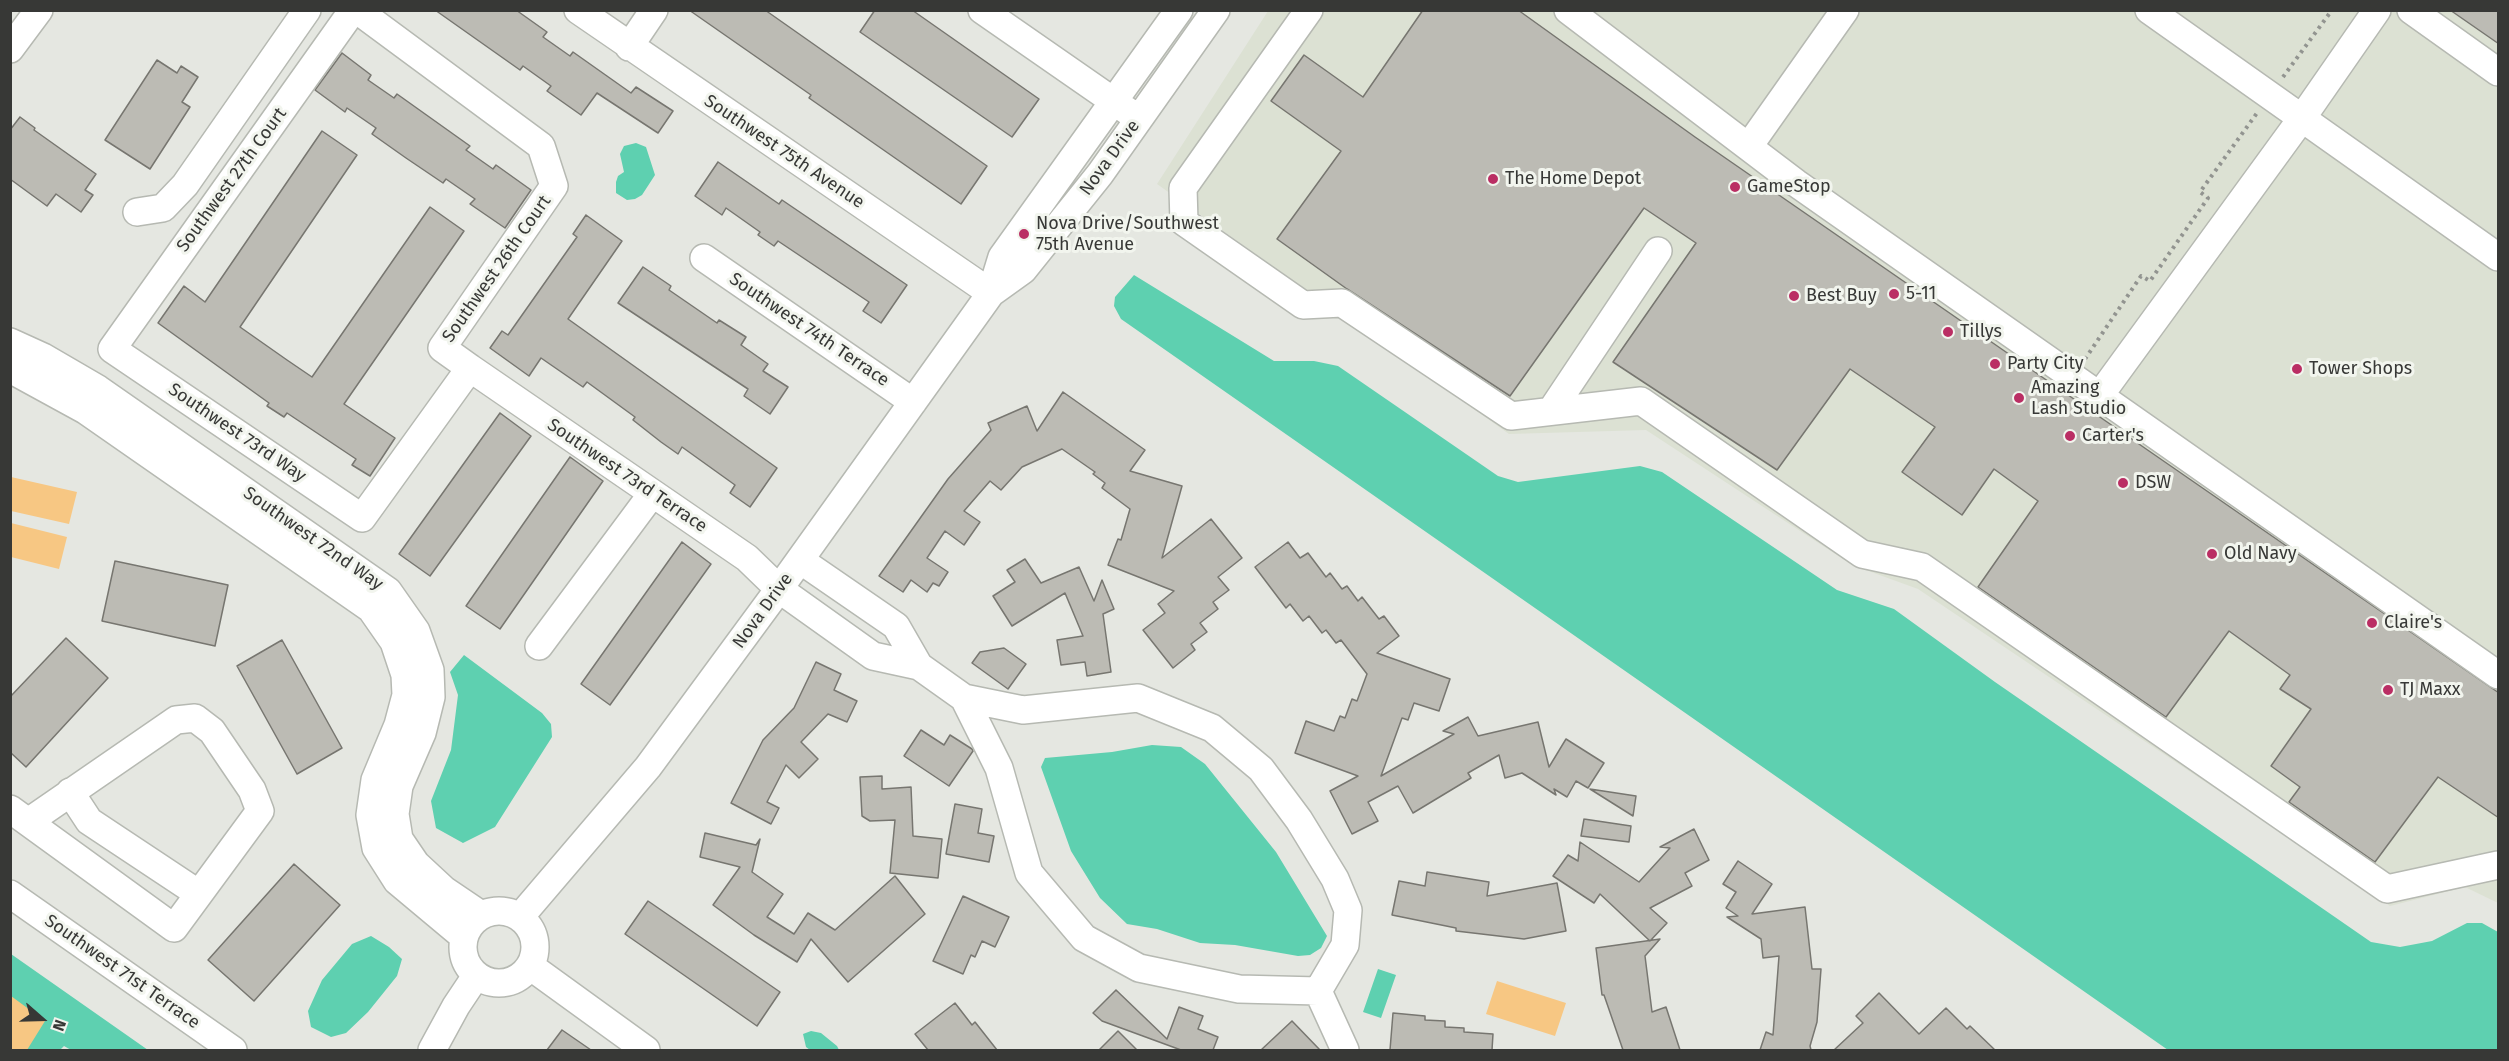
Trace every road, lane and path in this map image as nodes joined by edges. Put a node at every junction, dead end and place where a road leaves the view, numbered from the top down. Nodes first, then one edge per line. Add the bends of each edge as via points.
1 (307, 10) edge
2 (355, 10) edge
3 (578, 10) edge
4 (654, 10) edge
5 (982, 10) edge
6 (1179, 10) edge
7 (1216, 10) edge
8 (1309, 10) edge
9 (1568, 10) edge
10 (1845, 10) edge
11 (2149, 10) edge
12 (2332, 10) edge
13 (2377, 10) edge
14 (2411, 10) edge
15 (628, 47) junction
16 (2499, 72) edge
17 (2270, 95) junction
18 (1114, 101) junction
19 (2302, 118) junction
20 (1140, 119) junction
21 (1749, 146) junction
22 (137, 212) dead end
23 (1658, 251) dead end
24 (2497, 253) edge
25 (704, 258) dead end
26 (991, 293) junction
27 (10, 342) edge
28 (112, 349) joint
29 (470, 368) junction
30 (10, 369) edge
31 (2073, 376) junction
32 (2100, 395) junction
33 (914, 402) junction
34 (1551, 411) junction
35 (652, 494) junction
36 (362, 518) joint
37 (800, 560) junction
38 (779, 589) junction
39 (539, 646) dead end
40 (919, 666) junction
41 (2499, 675) edge
42 (964, 698) junction
43 (70, 792) junction
44 (19, 815) edge
45 (2499, 866) edge
46 (10, 894) edge
47 (199, 894) junction
48 (481, 915) junction
49 (520, 917) junction
50 (464, 937) junction
51 (530, 966) junction
52 (476, 976) junction
53 (1318, 991) junction
54 (233, 1050) edge
55 (432, 1050) edge
56 (646, 1050) edge
57 (1345, 1050) edge

1 - 22 street via 185,185 164,208
2 - 28 street, Southwest 27th Court
2 - 29 street, Southwest 26th Court via 541,146 554,186 442,348
3 - 15 street, Southwest 75th Avenue
4 - 15 street
5 - 18 street
6 - 18 street, Nova Drive
7 - 20 street, Nova Drive
8 - 34 street via 1183,188 1184,222 1303,305 1342,303 1511,416
9 - 21 street
10 - 21 street
11 - 17 street
12 - 17 path
13 - 19 street
14 - 16 street
15 - 26 street, Southwest 75th Avenue
17 - 19 street
17 - 31 path via 2200,192 2208,198 2150,281 2141,276
18 - 20 street
18 - 26 street, Nova Drive via 1002,257
19 - 24 street
19 - 32 street
20 - 26 street, Nova Drive via 1023,270
21 - 31 street
23 - 34 street
25 - 33 street, Southwest 74th Terrace
26 - 33 street, Nova Drive
27 - 48 street, Southwest 72nd Way via 98,389 388,591 416,631 430,670 431,697 422,733 399,786 395,814 399,839 416,864 444,890
28 - 36 street, Southwest 73rd Way
29 - 35 street, Southwest 73rd Terrace
29 - 36 street, Southwest 26th Court
30 - 50 street, Southwest 72nd Way via 85,410 371,609 394,642 405,675 406,695 375,780 370,815 376,848 397,881
31 - 32 street
32 - 41 street
33 - 37 street, Nova Drive
34 - 45 street via 1641,401 1862,554 1922,567 2387,889
35 - 38 street, Southwest 73rd Terrace via 747,558
35 - 39 street
37 - 38 street, Nova Drive
37 - 40 street via 896,626
38 - 40 street, Southwest 73rd Terrace via 873,656
38 - 49 street, Nova Drive via 648,767
40 - 42 street
42 - 53 street via 999,768 1029,873 1084,938 1139,968 1239,989
42 - 53 street via 1023,710 1138,698 1212,728 1262,769 1335,879 1348,910 1345,945
43 - 44 street
43 - 47 street via 88,821
43 - 47 street via 176,720 195,718 212,731 252,790 260,811
44 - 47 street via 174,928
46 - 54 street, Southwest 71st Terrace
48 - 49 street via 501,911
48 - 50 street
49 - 51 street via 528,924 535,945
50 - 52 street via 464,958
51 - 52 street via 517,978 499,984
51 - 56 street
52 - 55 street
53 - 57 street

